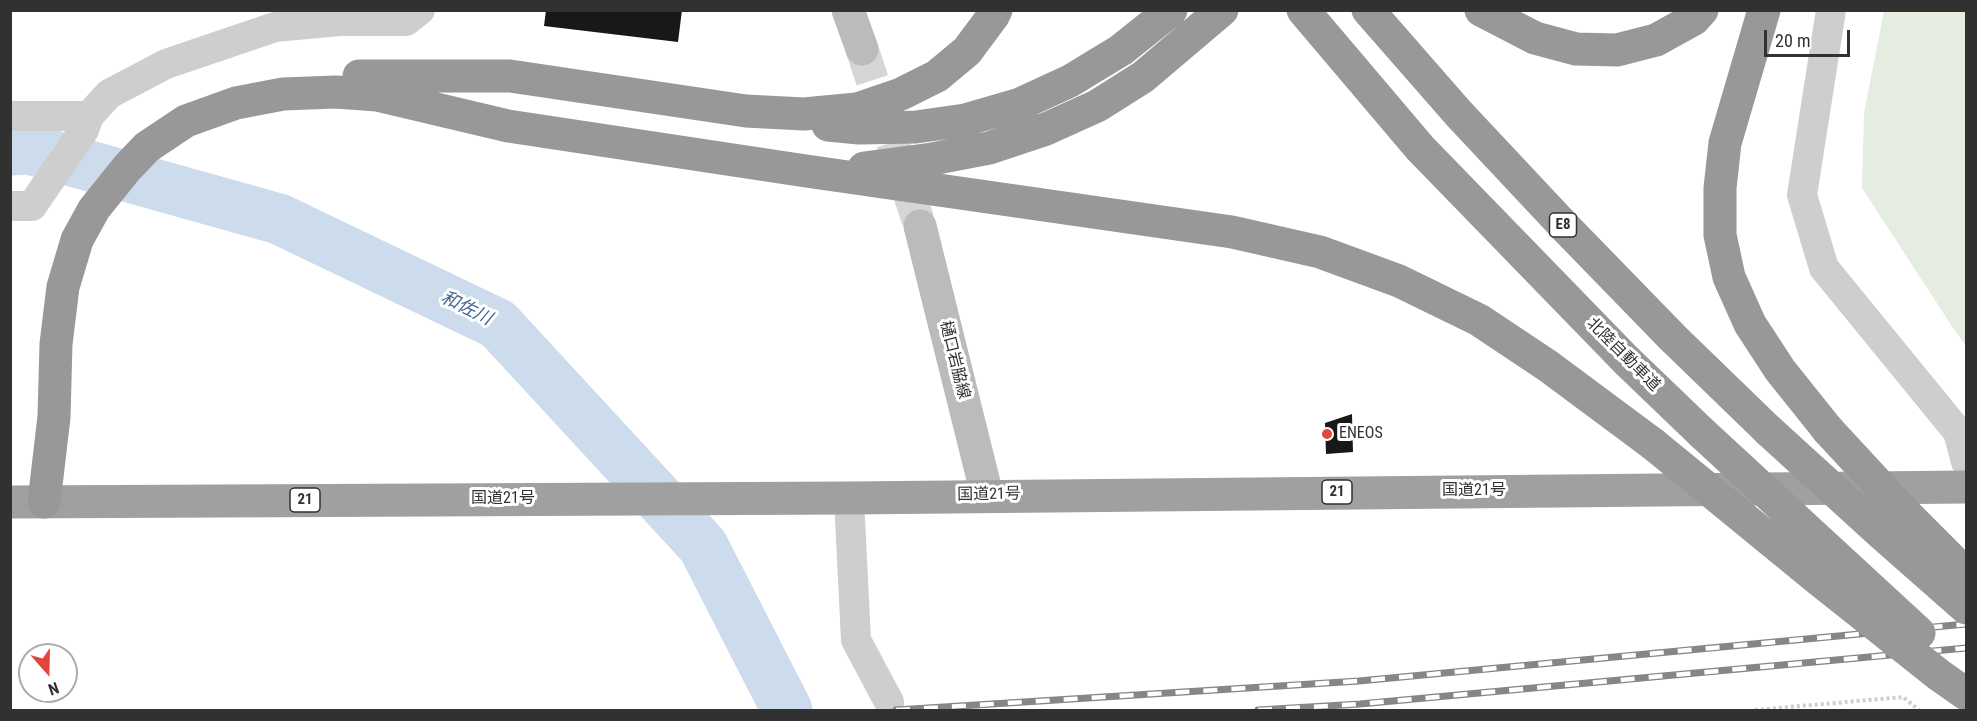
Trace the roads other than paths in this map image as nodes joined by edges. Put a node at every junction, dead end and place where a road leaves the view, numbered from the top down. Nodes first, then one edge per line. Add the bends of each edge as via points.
1 (420, 10) edge
2 (848, 10) edge
3 (996, 10) edge
4 (1171, 10) edge
5 (1222, 10) edge
6 (1368, 10) edge
7 (1481, 10) edge
8 (1702, 10) edge
9 (1764, 10) edge
10 (1831, 10) edge
11 (315, 17) edge
12 (1310, 19) edge
13 (862, 49) tunnel mouth
14 (746, 111) junction
15 (10, 116) edge
16 (86, 123) junction
17 (139, 142) junction
18 (806, 171) junction
19 (10, 206) edge
20 (920, 226) tunnel mouth
21 (1966, 462) edge
22 (1966, 487) edge
23 (987, 495) junction
24 (849, 498) junction
25 (10, 502) edge
26 (44, 502) junction
27 (1966, 574) edge
28 (1966, 609) edge
29 (1966, 676) edge
30 (1966, 694) edge
31 (889, 702) dead end

1 - 11 street via 406,21
2 - 13 main road
3 - 14 highway via 967,51 937,76 901,94 857,109 804,114
4 - 14 highway via 1121,50 1070,81 1020,104 965,120 916,127 859,128
5 - 18 highway via 1143,77 1097,106 1046,129 989,148 932,159
6 - 28 highway, E8, bridge via 1459,114 1673,338 1768,430
7 - 8 highway via 1535,38 1576,49 1617,50 1656,40 1694,19
9 - 27 highway, bridge via 1725,142 1720,234 1729,277 1750,324 1780,370 1828,430
10 - 21 street via 1802,195 1824,268 1959,432
11 - 16 street via 166,64 109,94
12 - 29 highway, 北陸自動車道, bridge via 1420,148 1553,285 1701,433
14 - 17 highway via 510,76 302,75 230,86 174,107
15 - 16 street
16 - 19 street via 32,206
17 - 18 highway via 236,103 283,94 336,92 377,94 508,126
17 - 26 highway via 127,168 85,206 63,287
18 - 30 highway, bridge via 1232,232 1320,252 1399,280 1479,320 1548,366 1653,444
20 - 23 main road, 樋口岩脇線
22 - 23 highway, 国道21号 / 21
23 - 24 highway, 国道21号 / 21
24 - 26 highway, 国道21号 / 21
24 - 31 street via 856,640
25 - 26 highway, 国道21号 / 21

